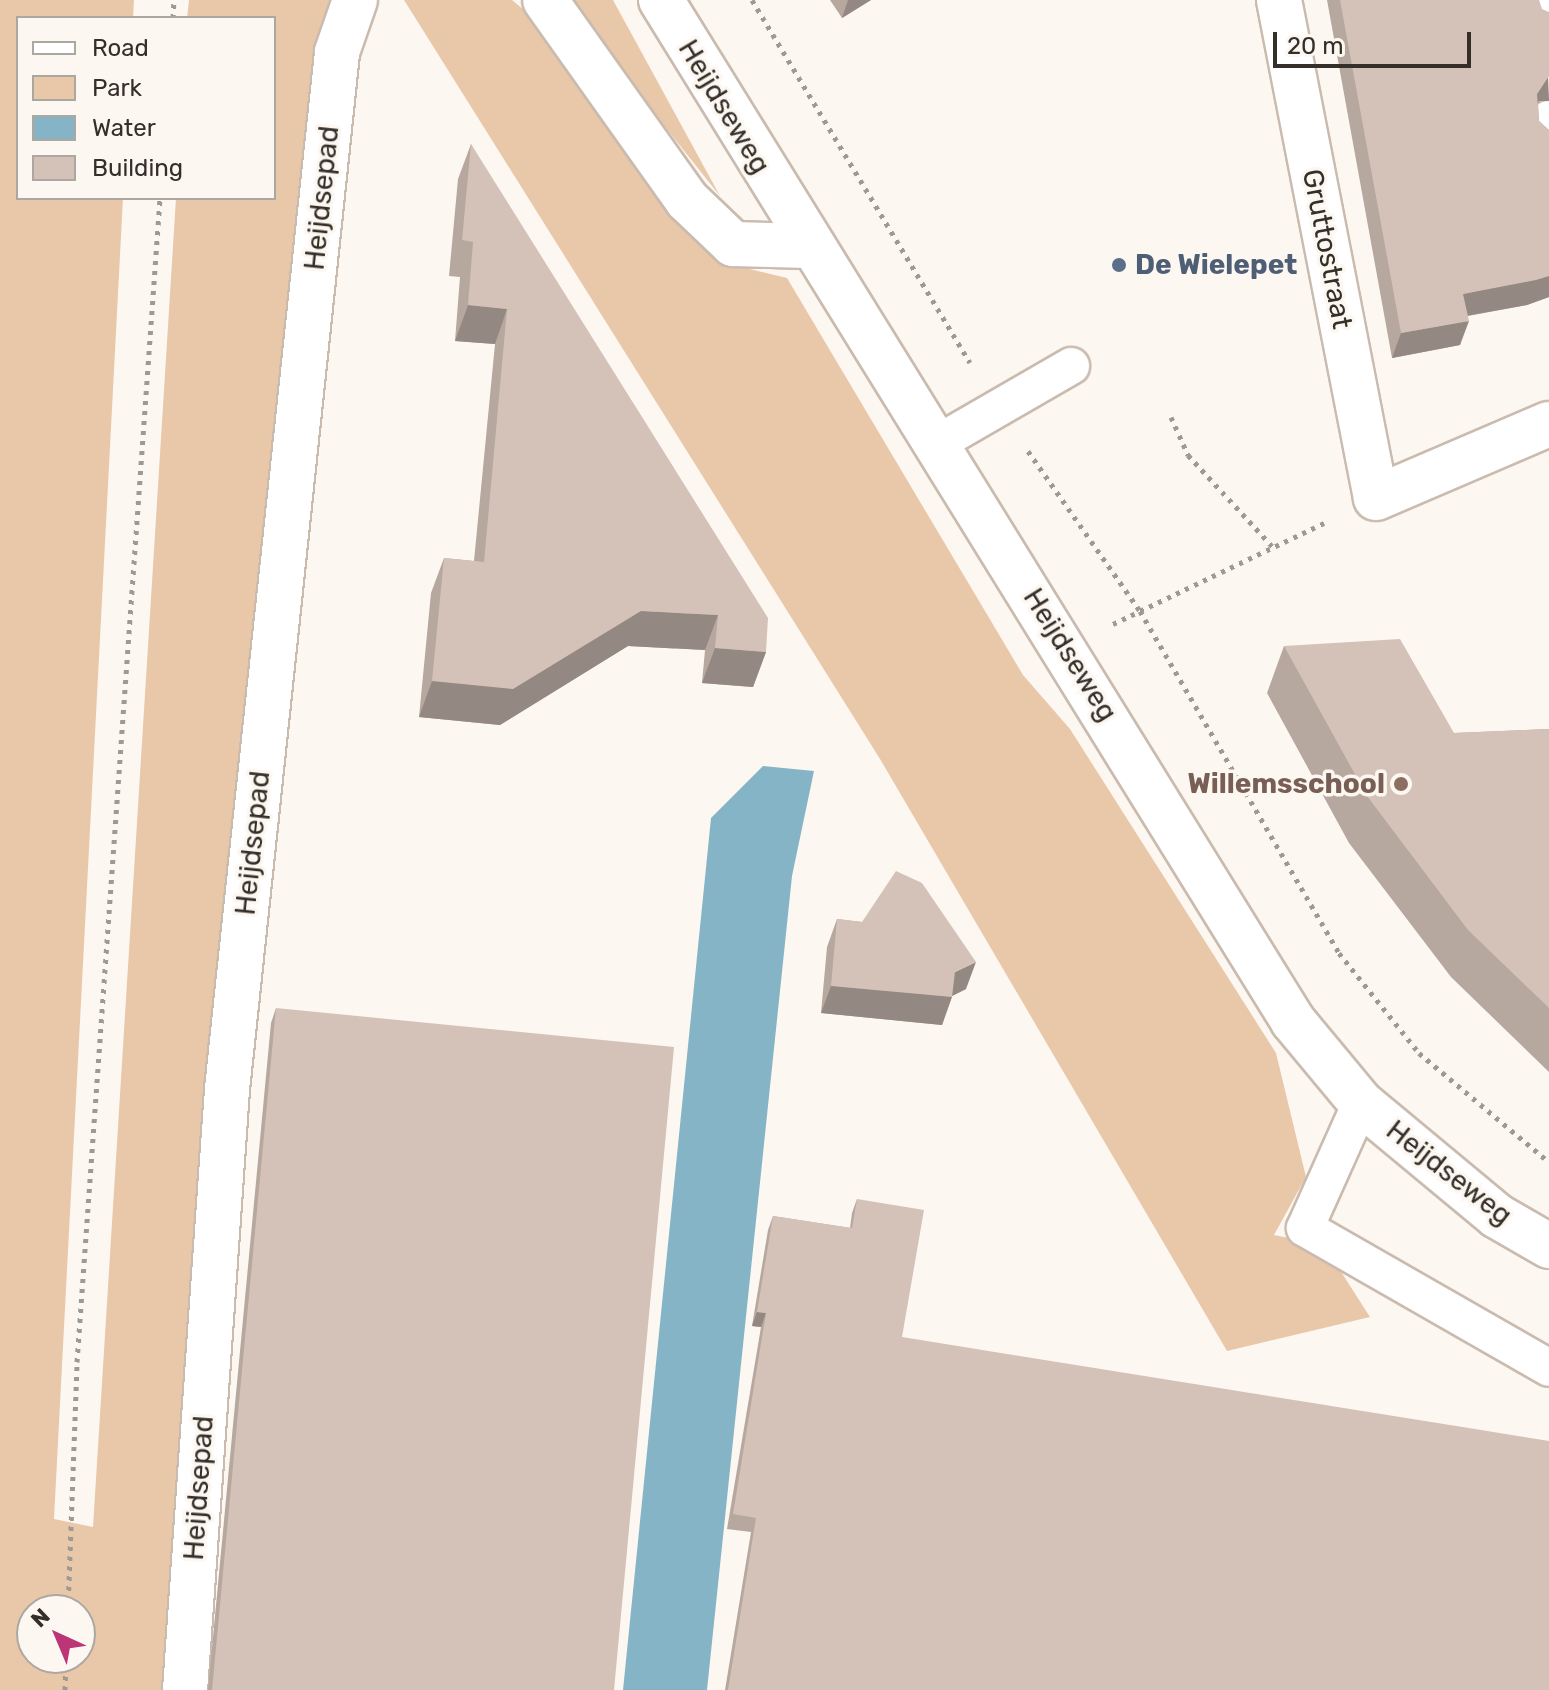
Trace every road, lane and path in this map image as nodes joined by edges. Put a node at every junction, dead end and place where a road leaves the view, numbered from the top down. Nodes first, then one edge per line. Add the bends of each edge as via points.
1 (355, 0) edge
2 (545, 0) edge
3 (661, 0) edge
4 (752, 0) edge
5 (1279, 0) edge
6 (1545, 0) edge
7 (1549, 20) edge
8 (1549, 119) edge
9 (1549, 136) edge
10 (160, 200) edge
11 (808, 246) junction
12 (1071, 366) dead end
13 (997, 407) junction
14 (1171, 417) dead end
15 (1549, 424) edge
16 (936, 444) junction
17 (1376, 498) junction
18 (1273, 547) junction
19 (1140, 611) junction
20 (1067, 646) junction
21 (1361, 1103) junction
22 (1549, 1162) edge
23 (1549, 1246) edge
24 (1549, 1368) edge
25 (69, 1594) edge
26 (185, 1690) edge

1 - 26 street, Heijdsepad via 337,52 227,1089
2 - 11 street via 687,200 733,244
3 - 11 street, Heijdseweg
4 - 13 path
5 - 17 street, Gruttostraat
6 - 7 lane
8 - 9 lane
10 - 25 path via 78,1346
11 - 16 street, Heijdseweg
12 - 13 lane
13 - 16 lane
13 - 19 path
14 - 18 path via 1188,455
15 - 17 street
16 - 20 street, Heijdseweg
17 - 18 path
18 - 19 path
19 - 20 path
19 - 22 path via 1339,953 1419,1053
20 - 21 street, Heijdseweg via 1293,1021
21 - 23 street, Heijdseweg via 1497,1216
21 - 24 lane via 1305,1228

